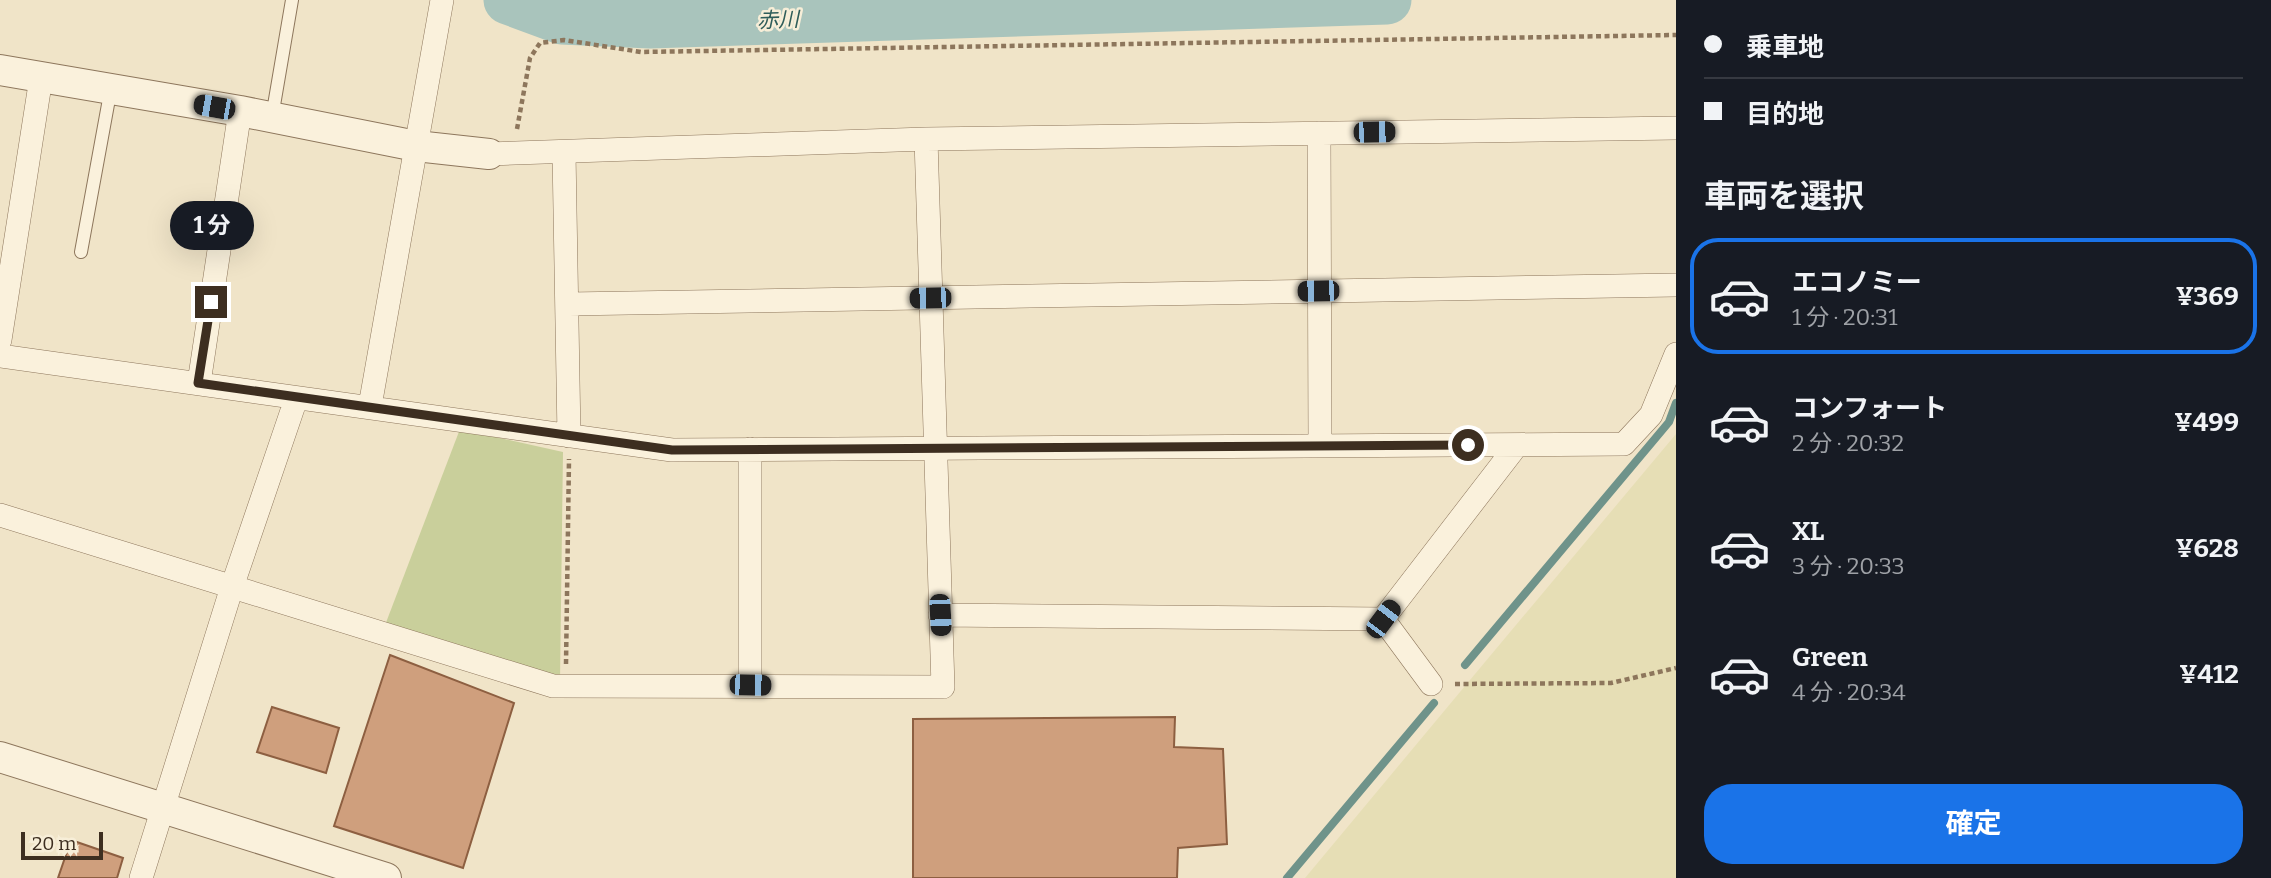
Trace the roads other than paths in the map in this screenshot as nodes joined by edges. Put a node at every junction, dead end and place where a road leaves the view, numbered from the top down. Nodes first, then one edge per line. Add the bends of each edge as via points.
1 (292, 0) edge
2 (442, 0) edge
3 (0, 70) edge
4 (41, 78) junction
5 (111, 88) junction
6 (240, 111) junction
7 (272, 117) junction
8 (1676, 128) edge
9 (1319, 133) junction
10 (926, 139) junction
11 (416, 146) junction
12 (564, 153) junction
13 (501, 154) joint
14 (81, 252) dead end
15 (1676, 285) edge
16 (1318, 291) junction
17 (930, 298) junction
18 (569, 304) junction
19 (0, 340) edge
20 (1676, 354) edge
21 (0, 355) edge
22 (198, 383) junction
23 (296, 399) junction
24 (370, 406) junction
25 (569, 436) junction
26 (1517, 445) junction
27 (1320, 446) junction
28 (933, 448) junction
29 (750, 449) junction
30 (0, 516) edge
31 (232, 587) junction
32 (940, 615) junction
33 (1383, 619) junction
34 (1431, 684) road end
35 (750, 685) junction
36 (0, 757) edge
37 (164, 810) junction
38 (141, 878) edge
39 (386, 878) edge

1 - 7 lane
2 - 11 street
3 - 4 street
4 - 5 street
4 - 19 street
5 - 6 street
5 - 14 lane
6 - 7 street
6 - 22 street
7 - 11 street
8 - 9 street
9 - 10 street
9 - 16 street
10 - 12 street
10 - 17 street
11 - 13 street
11 - 24 street
12 - 13 street
12 - 18 street
15 - 16 street
16 - 17 street
16 - 27 street
17 - 18 street
17 - 28 street
18 - 25 street
20 - 26 street via 1651,415 1624,444
21 - 22 street
22 - 23 street
23 - 24 street
23 - 31 street
24 - 25 street
25 - 29 street via 672,450
26 - 27 street
26 - 33 street
27 - 28 street
28 - 29 street
28 - 32 street
29 - 35 street
30 - 31 street
31 - 35 street via 553,686
31 - 37 street
32 - 33 street
32 - 35 street via 943,687
33 - 34 street
36 - 37 street
37 - 38 street
37 - 39 street

